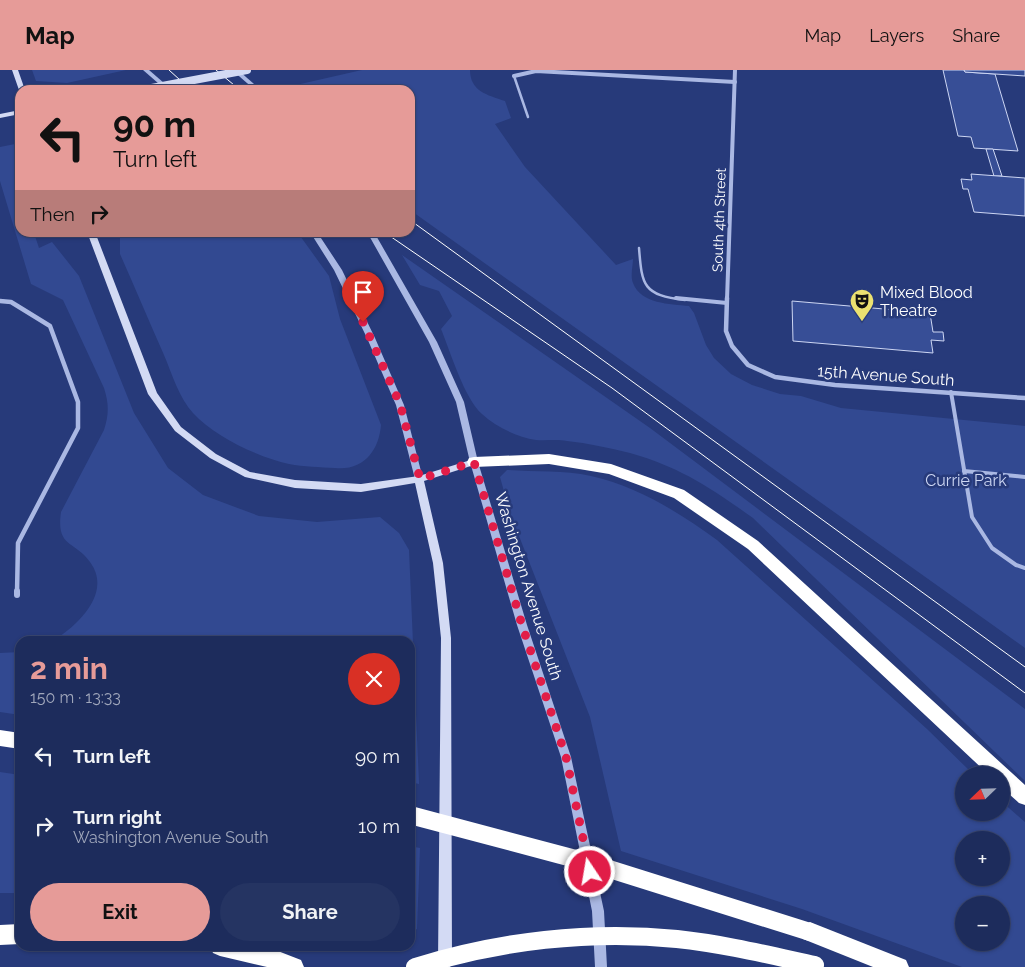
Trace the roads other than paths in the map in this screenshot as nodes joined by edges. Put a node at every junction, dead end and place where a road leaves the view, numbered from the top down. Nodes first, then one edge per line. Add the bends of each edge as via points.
1 (15, 70) edge
2 (146, 70) edge
3 (235, 70) edge
4 (247, 70) edge
5 (735, 70) edge
6 (514, 76) joint
7 (735, 82) junction
8 (20, 85) edge
9 (163, 85) edge
10 (168, 85) edge
11 (252, 85) edge
12 (15, 113) edge
13 (0, 116) edge
14 (528, 117) dead end
15 (93, 237) edge
16 (315, 237) edge
17 (373, 237) edge
18 (639, 248) dead end
19 (0, 301) edge
20 (727, 304) junction
21 (748, 365) joint
22 (951, 392) junction
23 (1025, 398) edge
24 (474, 462) junction
25 (964, 471) junction
26 (1025, 477) edge
27 (420, 479) junction
28 (1025, 568) edge
29 (18, 595) dead end
30 (0, 738) edge
31 (15, 740) edge
32 (991, 766) edge
33 (1010, 783) edge
34 (1025, 797) edge
35 (415, 817) edge
36 (15, 934) edge
37 (0, 935) edge
38 (242, 951) edge
39 (818, 966) edge
40 (294, 967) edge
41 (416, 967) edge
42 (444, 967) edge
43 (601, 967) edge
44 (899, 967) edge

1 - 8 main road
2 - 9 street
3 - 11 street
4 - 10 main road, bridge
5 - 7 street, South 4th Street
6 - 7 street via 536,71
6 - 14 lane
7 - 20 street, South 4th Street
12 - 13 main road
15 - 27 main road via 153,394 178,429 213,456 248,475 295,484 361,488
16 - 27 street via 338,270 400,404
17 - 24 street, Washington Avenue South via 433,342 460,402
18 - 20 lane via 642,281 647,289 658,295
19 - 29 street via 11,302 50,326 78,402 78,428 18,543
20 - 21 street, South 4th Street via 726,331 732,346
21 - 22 street, 15th Avenue South via 775,377 835,385
22 - 23 street, 15th Avenue South
22 - 25 lane
24 - 27 main road
24 - 32 highway via 549,459 611,469 679,494 753,545
24 - 43 street, Washington Avenue South via 522,625 566,757 598,911
25 - 26 lane
25 - 28 lane via 972,517 982,533 992,548
27 - 42 main road via 438,563 446,638
30 - 31 highway
33 - 34 highway
35 - 44 highway, bridge via 675,888 810,932
36 - 37 highway
38 - 40 highway
39 - 41 highway, bridge via 738,948 675,939 620,936 511,945

